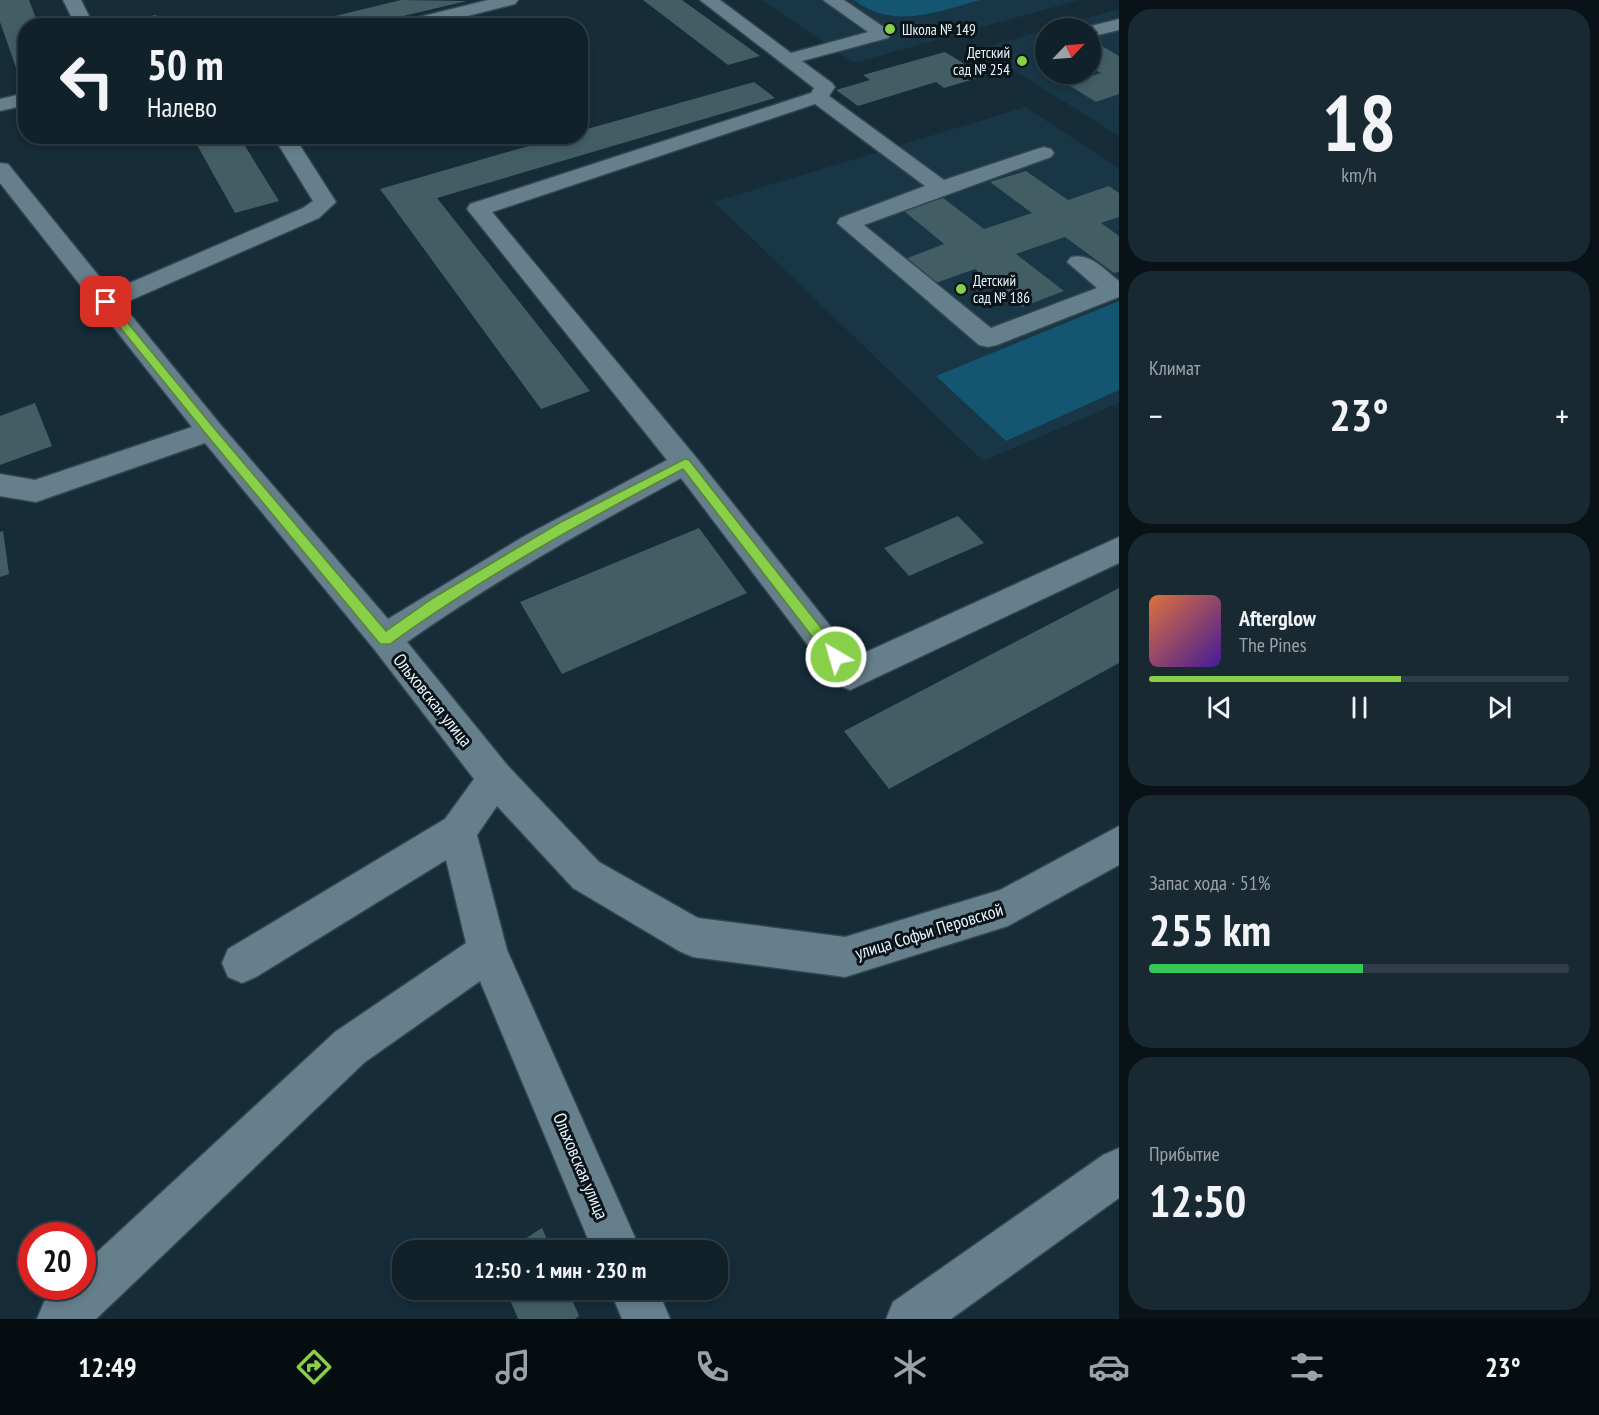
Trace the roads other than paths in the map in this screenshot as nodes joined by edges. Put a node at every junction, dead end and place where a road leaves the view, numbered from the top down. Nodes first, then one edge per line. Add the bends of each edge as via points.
1 (72, 0) edge
2 (509, 0) edge
3 (709, 0) edge
4 (832, 0) edge
5 (81, 18) edge
6 (437, 18) edge
7 (1119, 24) edge
8 (1101, 29) edge
9 (788, 59) junction
10 (818, 97) junction
11 (18, 101) edge
12 (0, 105) edge
13 (288, 144) edge
14 (1044, 153) dead end
15 (0, 169) edge
16 (941, 188) junction
17 (1078, 262) dead end
18 (106, 302) junction
19 (210, 431) junction
20 (685, 463) junction
21 (0, 485) edge
22 (1119, 549) edge
23 (385, 639) junction
24 (495, 778) junction
25 (458, 832) junction
26 (1119, 844) edge
27 (488, 952) junction
28 (242, 963) dead end
29 (1119, 1171) edge
30 (612, 1240) edge
31 (638, 1300) edge
32 (936, 1311) edge
33 (61, 1319) edge
34 (646, 1319) edge

1 - 5 street
2 - 6 street
3 - 9 street
4 - 9 street via 882,34
7 - 8 street
9 - 10 street via 825,87
10 - 16 street
10 - 20 street via 478,209
11 - 12 street
13 - 18 street via 325,202 311,213
14 - 16 street
15 - 18 street, Ольховская улица
16 - 17 street via 848,223 988,339 1115,290
18 - 19 street, Ольховская улица
19 - 21 street via 36,491
19 - 23 street, Ольховская улица
20 - 22 street via 850,675
20 - 23 street via 565,526 438,602
23 - 24 street, Ольховская улица
24 - 25 street
24 - 26 street, улица Софьи Перовской via 586,875 693,937 844,957 1008,907
25 - 27 street, Ольховская улица
25 - 28 street
27 - 30 street, Ольховская улица
27 - 33 street via 350,1047
29 - 32 street
31 - 34 street

